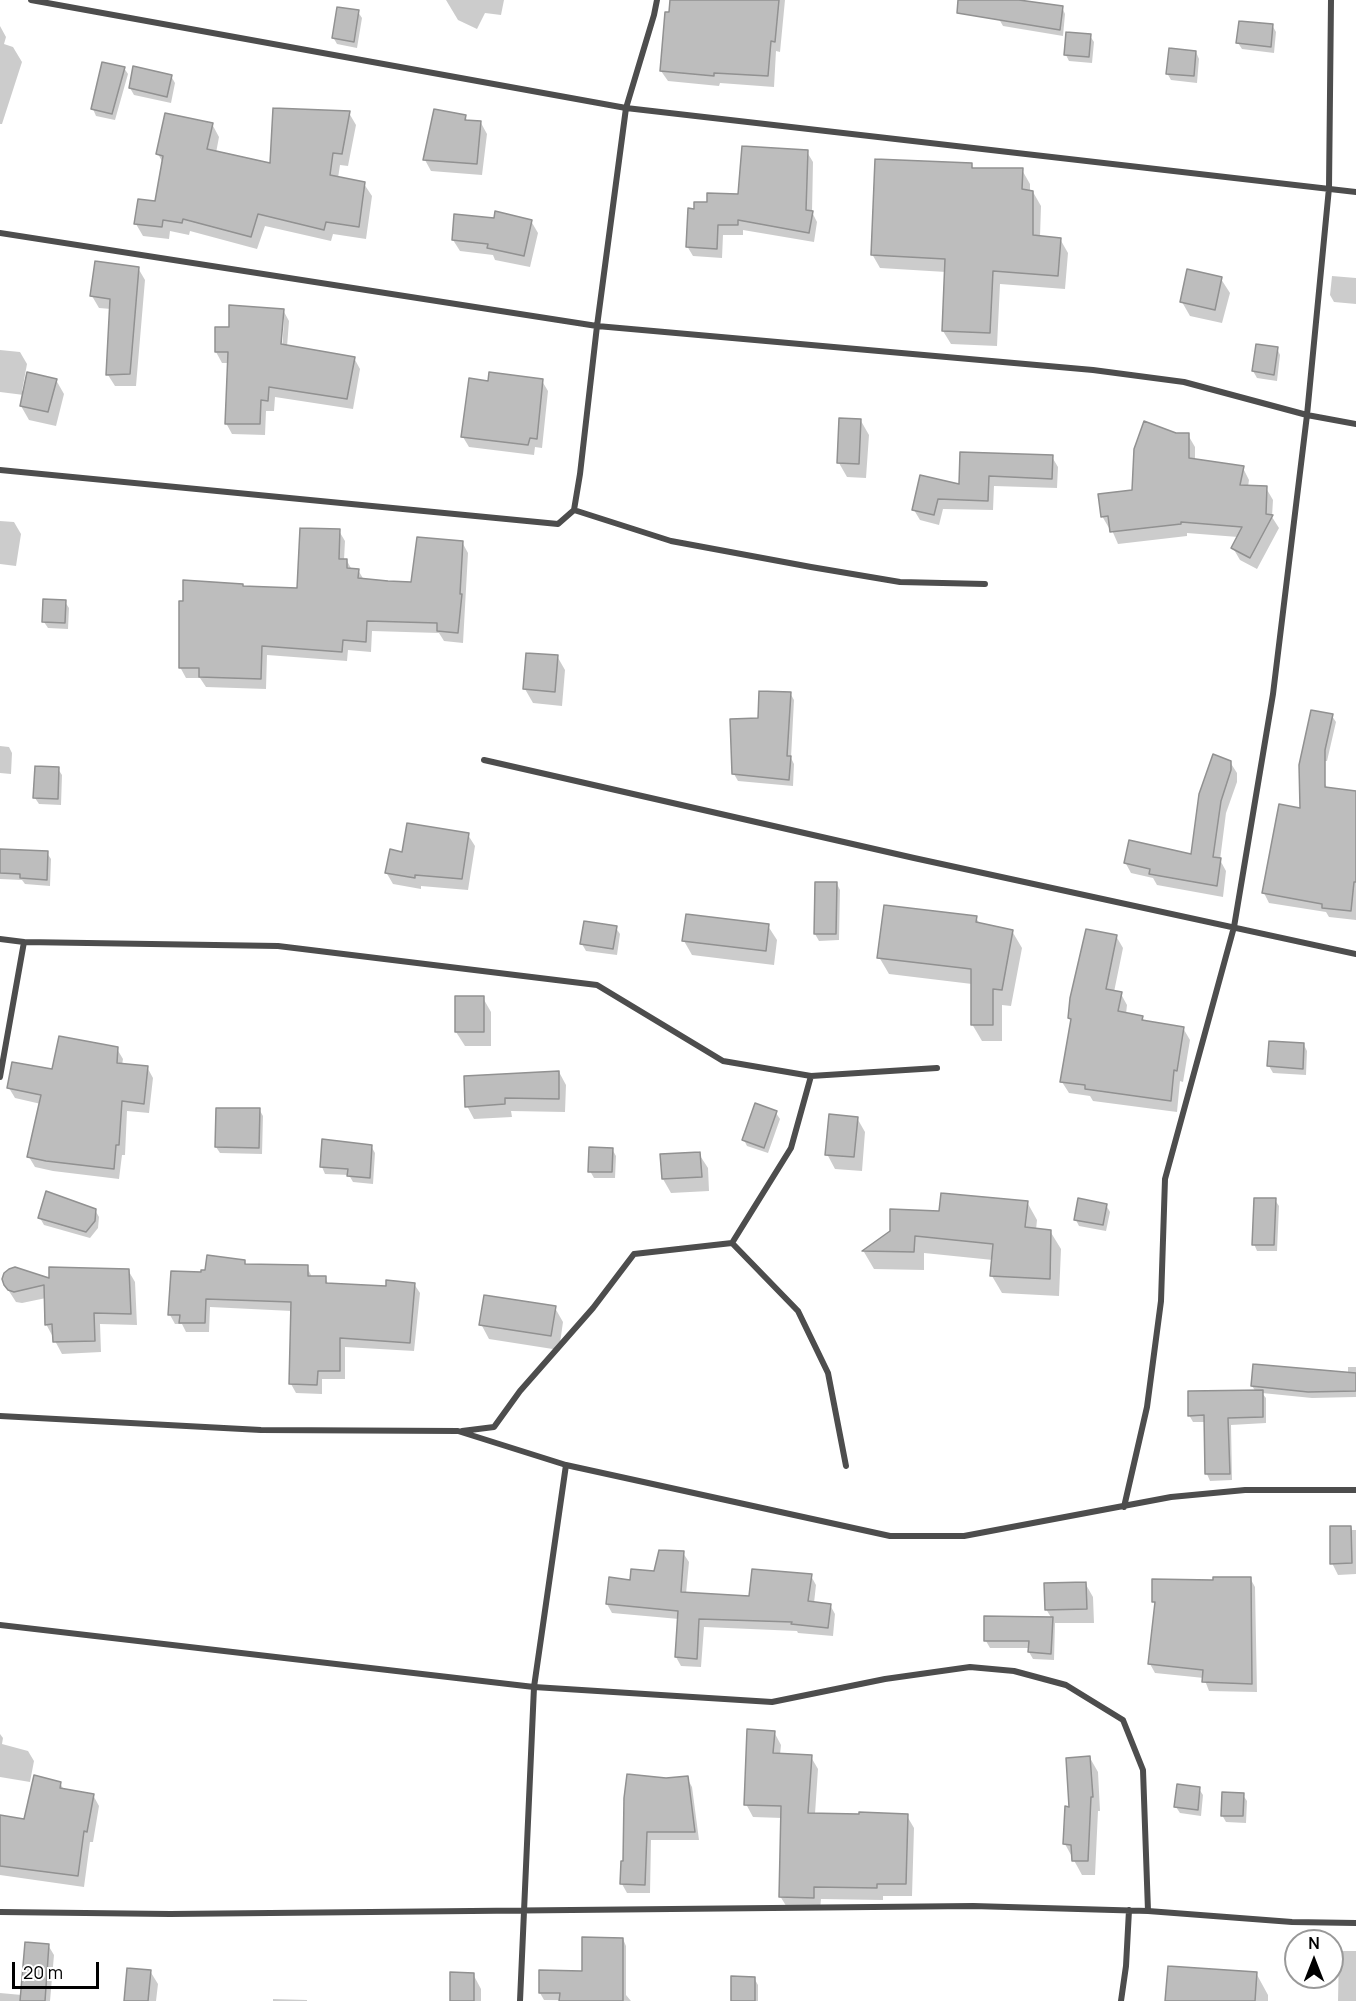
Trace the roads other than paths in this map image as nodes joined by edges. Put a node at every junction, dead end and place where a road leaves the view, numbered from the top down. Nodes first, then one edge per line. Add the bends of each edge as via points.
1 (31, 0) edge
2 (657, 0) edge
3 (1331, 0) edge
4 (626, 108) junction
5 (1329, 188) junction
6 (1356, 192) edge
7 (0, 233) edge
8 (597, 326) junction
9 (1307, 415) junction
10 (1356, 424) edge
11 (0, 470) edge
12 (573, 510) junction
13 (985, 584) dead end
14 (484, 760) dead end
15 (1234, 927) junction
16 (0, 939) edge
17 (24, 942) junction
18 (1356, 954) edge
19 (937, 1068) dead end
20 (811, 1076) junction
21 (0, 1077) edge
22 (732, 1243) junction
23 (0, 1416) edge
24 (458, 1431) junction
25 (566, 1465) junction
26 (846, 1466) dead end
27 (1356, 1490) edge
28 (1124, 1507) junction
29 (0, 1624) edge
30 (534, 1687) junction
31 (523, 1909) junction
32 (1129, 1910) junction
33 (1148, 1911) junction
34 (0, 1912) edge
35 (1356, 1923) edge
36 (520, 2001) edge
37 (1121, 2001) edge

1 - 4 street
2 - 4 street
3 - 5 street
4 - 5 street
4 - 8 street
5 - 6 street
5 - 9 street
7 - 8 street
8 - 9 street via 1093,370 1184,382
8 - 12 street
9 - 10 street
9 - 15 street via 1273,694
11 - 12 street via 558,524
12 - 13 street via 671,541 811,567 900,582
14 - 15 street
15 - 18 street
15 - 28 street via 1165,1179 1161,1301 1147,1407
16 - 17 street
17 - 20 street via 278,946 597,986 723,1061
17 - 21 street
19 - 20 street
20 - 22 street via 791,1148
22 - 24 street via 634,1254 494,1427
22 - 26 street via 798,1311 828,1372
23 - 24 street via 261,1430
24 - 25 street
25 - 28 street via 890,1536 964,1536
25 - 30 street
27 - 28 street via 1245,1490 1171,1497
29 - 30 street
30 - 31 street
30 - 33 street via 772,1702 970,1667 1014,1671 1066,1685 1123,1720 1143,1770
31 - 32 street via 973,1906
31 - 34 street
31 - 36 street
32 - 33 street
32 - 37 street
33 - 35 street

